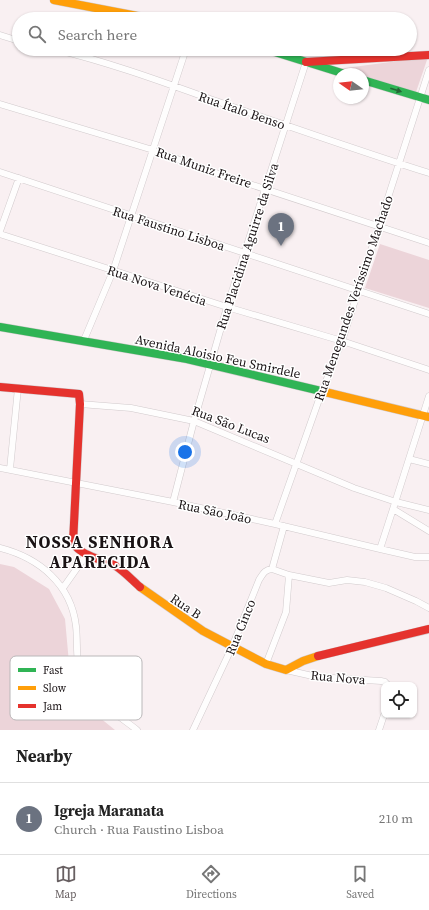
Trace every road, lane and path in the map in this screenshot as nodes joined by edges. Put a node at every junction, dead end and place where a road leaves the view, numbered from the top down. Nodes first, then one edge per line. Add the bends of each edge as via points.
1 (54, 0) edge
2 (117, 12) edge
3 (0, 35) edge
4 (3, 38) edge
5 (429, 55) edge
6 (82, 56) edge
7 (184, 56) edge
8 (287, 56) edge
9 (411, 56) edge
10 (417, 56) edge
11 (306, 62) junction
12 (333, 70) edge
13 (429, 70) edge
14 (369, 82) edge
15 (174, 86) junction
16 (420, 98) junction
17 (429, 100) edge
18 (0, 104) edge
19 (286, 125) junction
20 (153, 150) junction
21 (398, 164) junction
22 (0, 172) edge
23 (429, 173) edge
24 (19, 178) junction
25 (265, 189) junction
26 (131, 215) junction
27 (379, 225) junction
28 (0, 231) edge
29 (0, 234) edge
30 (429, 242) edge
31 (245, 252) junction
32 (113, 271) junction
33 (358, 290) junction
34 (227, 307) junction
35 (429, 314) edge
36 (0, 326) edge
37 (84, 340) junction
38 (342, 341) junction
39 (210, 364) junction
40 (429, 370) edge
41 (0, 387) edge
42 (18, 388) junction
43 (322, 391) junction
44 (429, 396) edge
45 (80, 404) junction
46 (426, 416) edge
47 (194, 421) junction
48 (409, 459) junction
49 (429, 464) edge
50 (296, 465) junction
51 (0, 468) edge
52 (10, 469) junction
53 (76, 483) junction
54 (173, 502) junction
55 (396, 502) junction
56 (393, 509) junction
57 (429, 510) edge
58 (274, 524) junction
59 (284, 526) junction
60 (429, 531) edge
61 (0, 548) edge
62 (380, 549) junction
63 (87, 554) junction
64 (429, 557) edge
65 (272, 569) junction
66 (289, 575) junction
67 (63, 588) junction
68 (429, 608) edge
69 (429, 629) edge
70 (232, 647) junction
71 (77, 656) edge
72 (266, 664) junction
73 (286, 670) junction
74 (386, 682) edge
75 (383, 718) edge
76 (125, 720) edge
77 (137, 730) edge
78 (193, 730) edge
79 (379, 730) edge

1 - 2 street
3 - 4 street
5 - 10 street
6 - 15 street, Rua Ítalo Benso via 138,72
7 - 15 street
8 - 11 street
9 - 11 street
11 - 12 street
11 - 19 street, Rua Placidina Aguirre da Silva
13 - 16 street, Rua Menegundes Veríssimo Machado
14 -> 16 street
15 - 19 street, Rua Ítalo Benso
15 - 20 street
16 - 17 street
16 - 21 street, Rua Menegundes Veríssimo Machado
18 - 20 street, Rua Muniz Freire
19 - 21 street, Rua Ítalo Benso
19 - 25 street, Rua Placidina Aguirre da Silva
20 - 25 street, Rua Muniz Freire
20 - 26 street
21 - 23 street, Rua Ítalo Benso
21 - 27 street, Rua Menegundes Veríssimo Machado
22 - 24 street, Rua Faustino Lisboa
24 - 26 street, Rua Faustino Lisboa
24 - 28 street
25 - 27 street, Rua Muniz Freire
25 - 31 street, Rua Placidina Aguirre da Silva
26 - 31 street, Rua Faustino Lisboa
26 - 32 street
27 - 30 street, Rua Muniz Freire
27 - 33 street, Rua Menegundes Veríssimo Machado
29 - 32 street, Rua Nova Venécia
31 - 33 street, Rua Faustino Lisboa
31 - 34 street, Rua Placidina Aguirre da Silva
32 - 34 street, Rua Nova Venécia
32 - 37 street
33 - 35 street, Rua Faustino Lisboa
33 - 38 street, Rua Menegundes Veríssimo Machado
34 - 38 street, Rua Nova Venécia
34 - 39 street, Rua Placidina Aguirre da Silva
36 - 37 street, Avenida Aloisio Feu Smirdele
37 - 39 street, Avenida Aloisio Feu Smirdele
38 - 40 street, Rua Nova Venécia
38 - 43 street, Rua Menegundes Veríssimo Machado
39 - 43 street, Avenida Aloisio Feu Smirdele
39 - 47 street, Rua Placidina Aguirre da Silva
41 - 42 street
42 - 45 street via 76,393 80,396
42 - 52 street
43 - 46 street, Avenida Aloisio Feu Smirdele
43 - 50 street, Rua Menegundes Veríssimo Machado
44 - 46 street
45 - 47 street, Rua São Lucas via 131,408
45 - 53 street, Rua B
46 - 48 street
47 - 50 street, Rua São Lucas
47 - 54 street, Rua Placidina Aguirre da Silva
48 - 49 street
48 - 55 street
50 - 55 street, Rua São Lucas
50 - 58 street, Rua Menegundes Veríssimo Machado
51 - 52 street, Rua São João
52 - 53 street, Rua São João
53 - 54 street, Rua São João
53 - 63 street, Rua B via 73,543
54 - 58 street, Rua São João
55 - 56 street
55 - 57 street, Rua São Lucas
56 - 60 street
56 - 62 street
58 - 59 street, Rua São João
59 - 62 street, Rua São João
59 - 65 street
61 - 67 street via 36,563 51,574
62 - 64 street, Rua São João
63 - 67 street
63 - 70 street, Rua B via 115,566 144,591 203,631
65 - 66 street
65 - 70 street, Rua Cinco via 263,572
66 - 68 street via 329,583 347,580 365,582 386,588
66 - 72 street via 286,612
67 - 71 street via 71,605 76,626
69 - 73 street via 318,655
70 - 72 street, Rua B
70 - 78 street, Rua Cinco
72 - 73 street, Rua B
73 - 74 street, Rua Nova via 317,677
75 - 79 street
76 - 77 street

